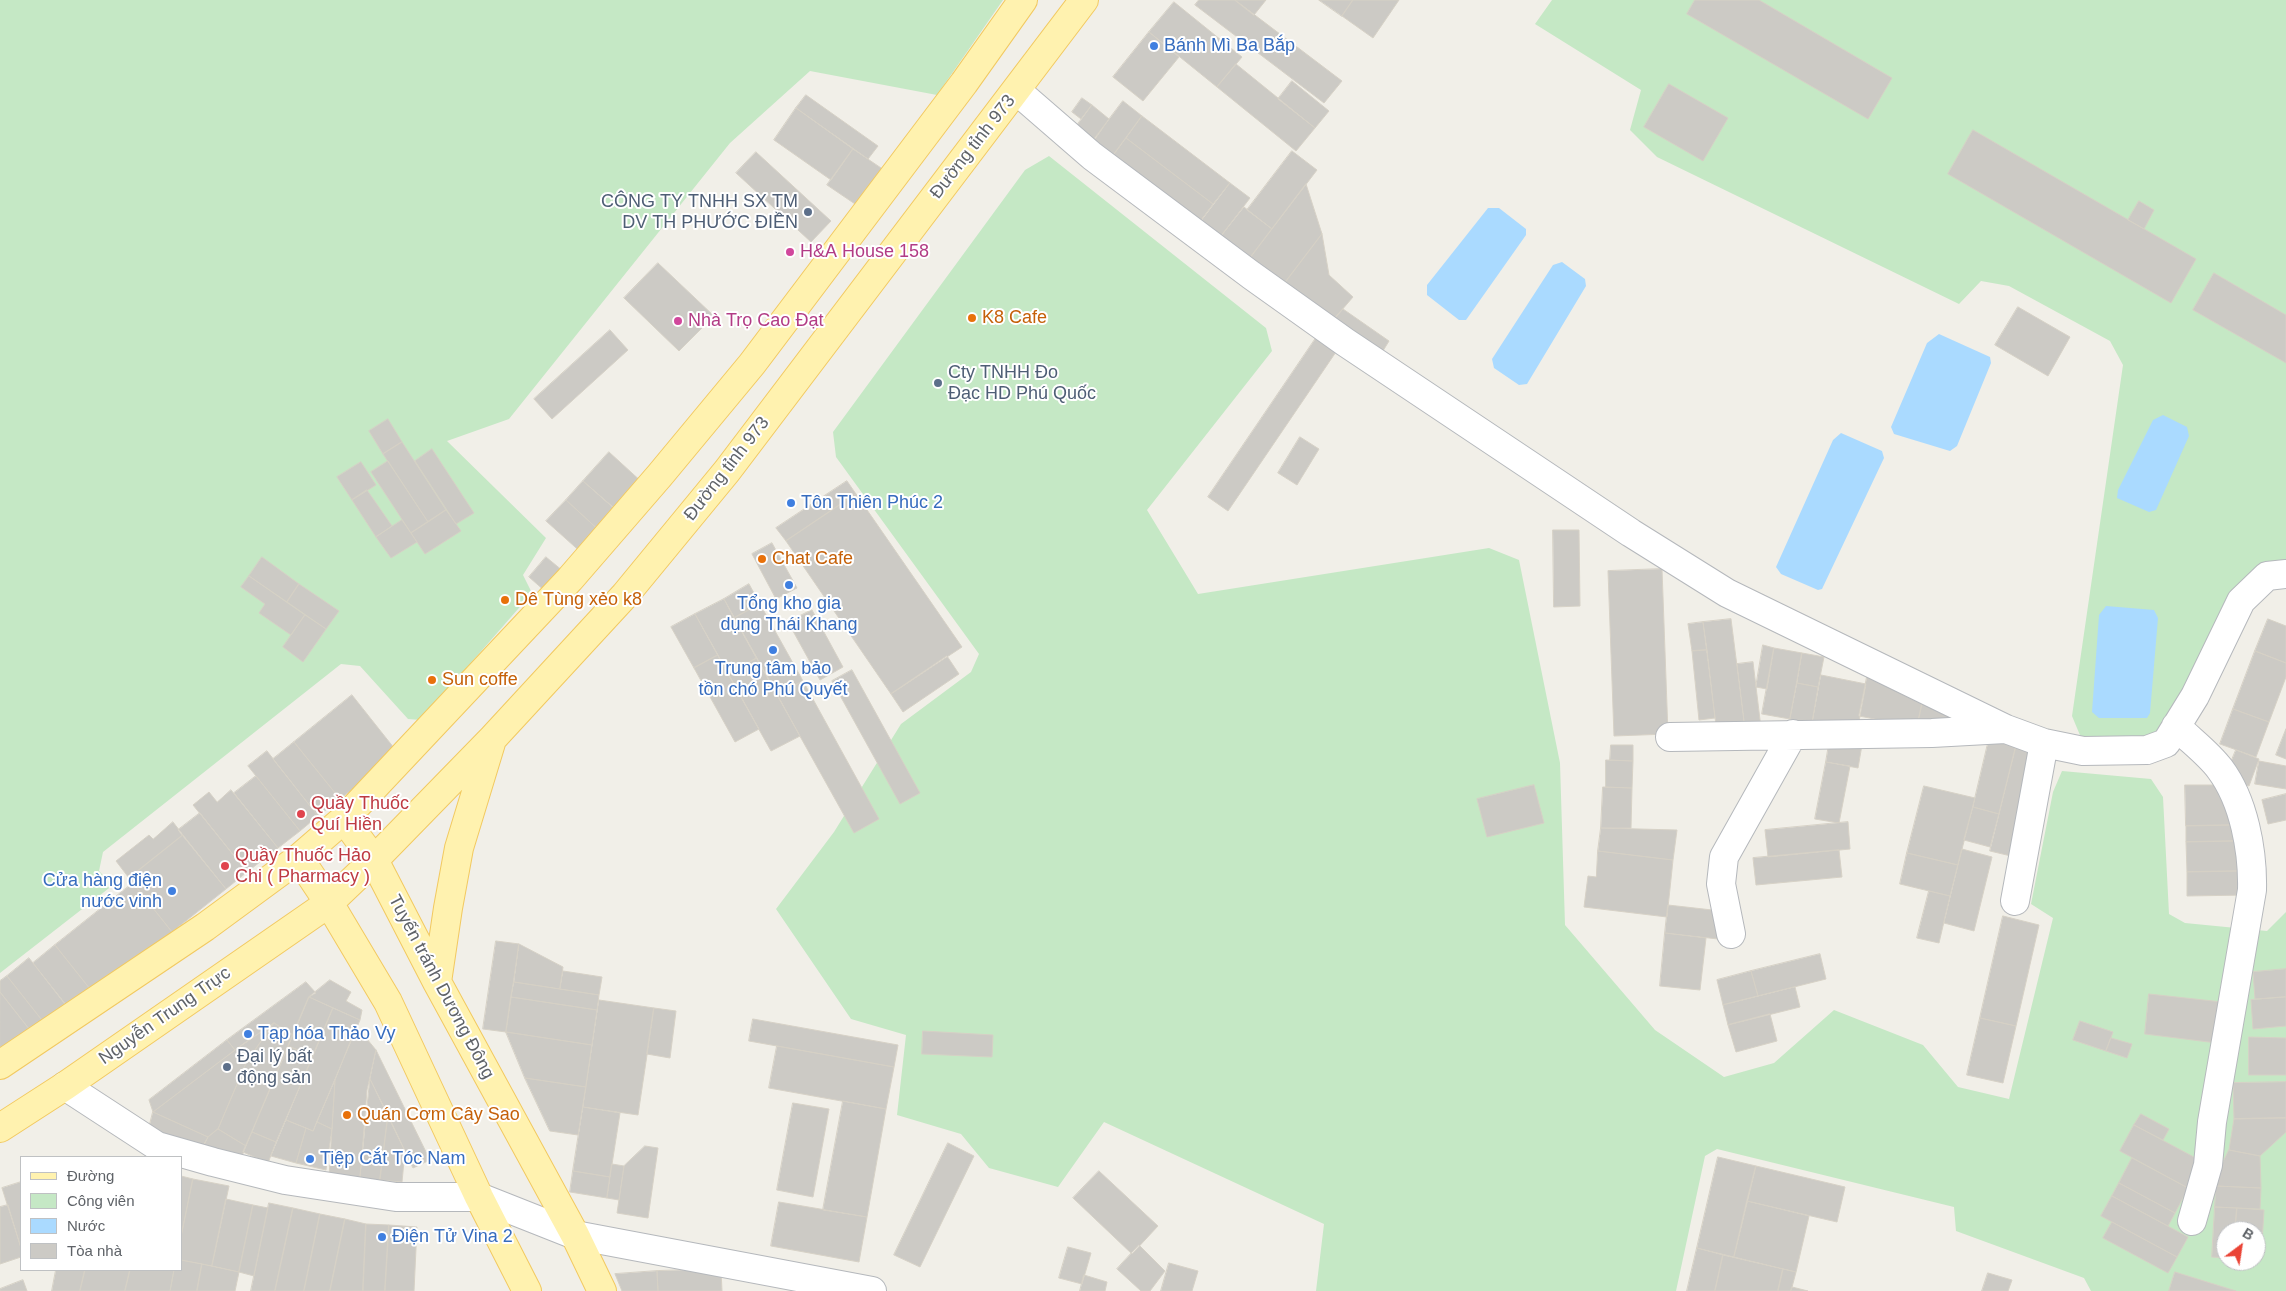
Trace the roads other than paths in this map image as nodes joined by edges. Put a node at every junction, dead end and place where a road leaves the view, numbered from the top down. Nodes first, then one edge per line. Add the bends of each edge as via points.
1 (1023, 0) edge
2 (1084, 0) edge
3 (1009, 101) junction
4 (2286, 574) edge
5 (2176, 726) junction
6 (2006, 729) junction
7 (1793, 734) junction
8 (1670, 737) dead end
9 (493, 738) junction
10 (2044, 743) junction
11 (344, 819) junction
12 (299, 858) junction
13 (374, 860) junction
14 (2015, 901) dead end
15 (329, 902) junction
16 (1731, 934) dead end
17 (437, 982) junction
18 (0, 1064) edge
19 (65, 1086) junction
20 (0, 1128) edge
21 (478, 1197) junction
22 (2192, 1221) dead end
23 (575, 1235) junction
24 (526, 1291) edge
25 (602, 1291) edge
26 (872, 1291) edge

1 - 11 main road via 752,364 660,475 570,579
2 - 3 main road, Đường tỉnh 973
3 - 6 street via 1092,156 1345,342 1630,534 1727,593
3 - 9 main road, Đường tỉnh 973 via 721,478 625,595
4 - 5 street via 2267,576 2241,601 2195,696
5 - 10 street via 2166,743 2147,750 2083,751
5 - 22 street via 2220,770 2238,804 2253,864 2252,890 2208,1165
6 - 7 street
6 - 10 street
7 - 8 street
7 - 16 street via 1724,858 1721,884
9 - 13 main road, Đường tỉnh 973
9 - 17 main road via 459,848
10 - 14 street
11 - 12 main road
11 - 13 main road, Tuyến tránh Dương Đông
12 - 15 main road
12 - 18 main road via 205,928
13 - 15 main road, Đường tỉnh 973
13 - 17 main road, Tuyến tránh Dương Đông
15 - 19 main road, Nguyễn Trung Trực
15 - 21 main road via 388,1002
17 - 23 main road, Tuyến tránh Dương Đông
19 - 20 main road, Nguyễn Trung Trực
19 - 21 street via 157,1146 213,1162 284,1180 396,1197
21 - 23 street
21 - 24 main road
23 - 25 main road, Tuyến tránh Dương Đông
23 - 26 street

